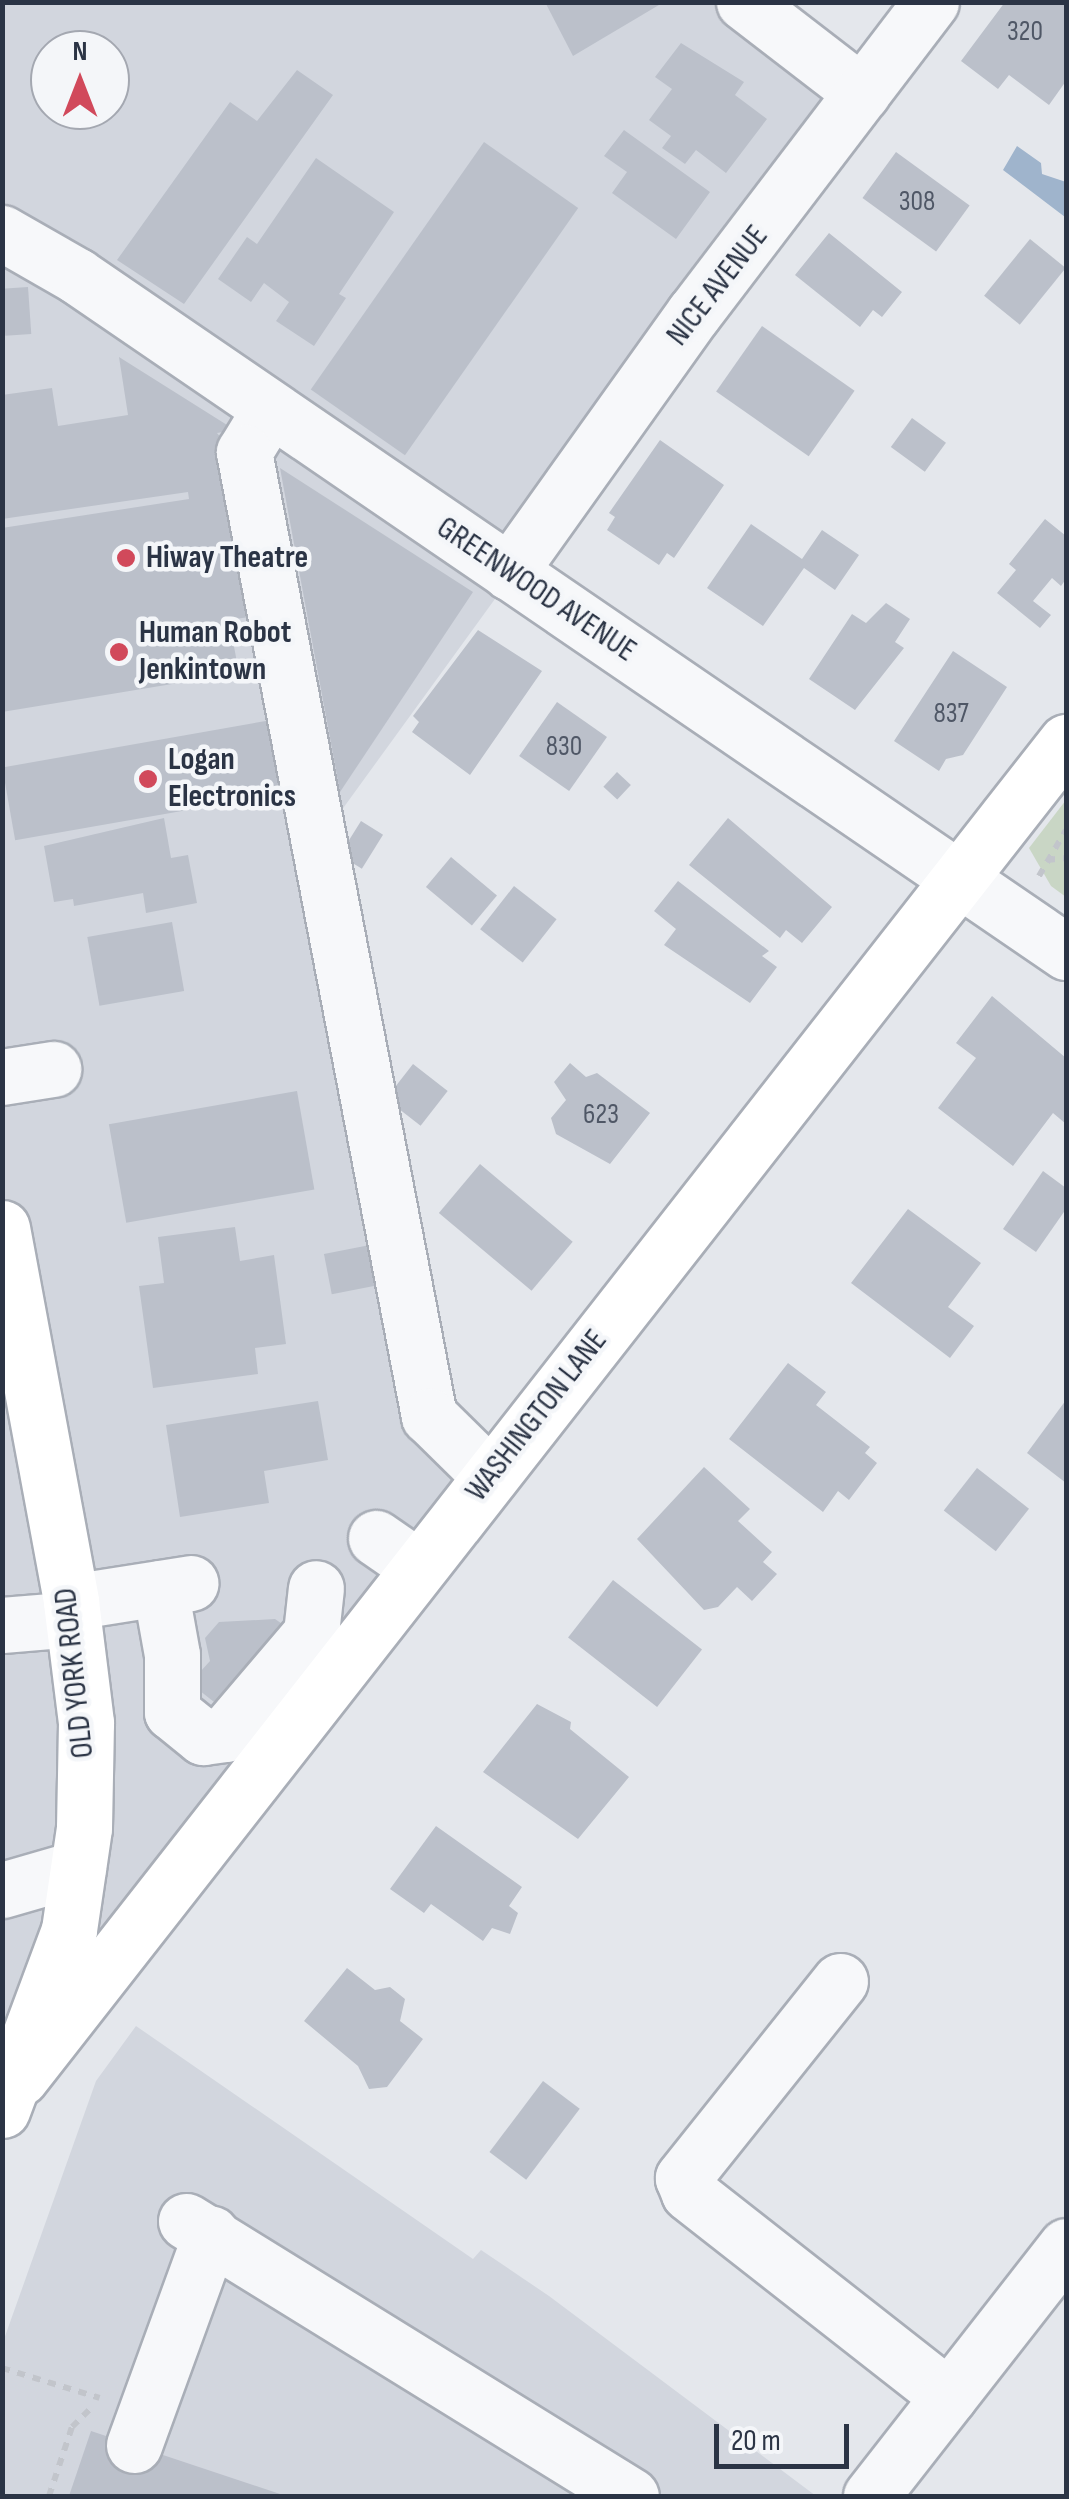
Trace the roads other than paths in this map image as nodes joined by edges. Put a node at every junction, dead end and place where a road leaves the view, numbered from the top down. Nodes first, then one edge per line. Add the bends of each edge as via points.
1 (744, 2) edge
2 (931, 2) edge
3 (862, 94) junction
4 (25, 231) edge
5 (270, 411) junction
6 (509, 572) junction
7 (1066, 742) edge
8 (962, 875) junction
9 (1066, 952) edge
10 (2, 1228) edge
11 (490, 1476) junction
12 (316, 1588) dead end
13 (72, 1610) junction
14 (2, 1625) edge
15 (78, 1868) junction
16 (2, 1890) edge
17 (840, 1981) dead end
18 (6, 2101) edge
19 (1066, 2246) edge
20 (949, 2397) junction
21 (134, 2445) dead end
22 (631, 2496) edge
23 (870, 2496) edge

1 - 3 street
2 - 3 street, NICE AVENUE
3 - 6 street, NICE AVENUE via 681,304
4 - 5 street, GREENWOOD AVENUE
5 - 6 street, GREENWOOD AVENUE via 436,500
5 - 11 street via 244,452 333,946 429,1416
6 - 8 street, GREENWOOD AVENUE
7 - 8 main road, WASHINGTON LANE
8 - 9 street, GREENWOOD AVENUE
8 - 11 main road, WASHINGTON LANE
10 - 13 main road, OLD YORK ROAD
11 - 18 main road, WASHINGTON LANE via 397,1552
12 - 13 street via 311,1634 225,1734 203,1737 172,1712 175,1585
13 - 14 street
13 - 15 main road, OLD YORK ROAD via 86,1723
15 - 16 street
15 - 18 main road, OLD YORK ROAD via 69,1930
17 - 20 street via 683,2178 689,2193
19 - 20 street
20 - 23 street
21 - 22 street via 198,2227

